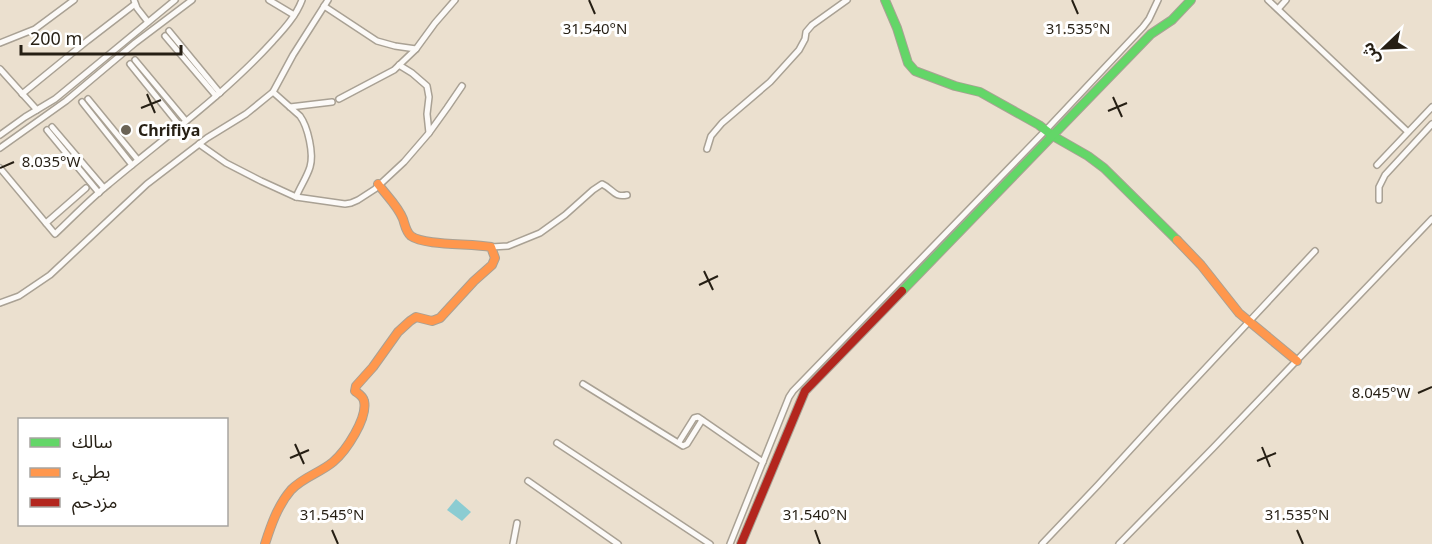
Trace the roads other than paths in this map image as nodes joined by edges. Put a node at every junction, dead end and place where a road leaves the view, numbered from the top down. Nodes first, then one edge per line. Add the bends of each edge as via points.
1 (74, 0) edge
2 (175, 0) edge
3 (192, 0) edge
4 (269, 0) edge
5 (302, 0) edge
6 (455, 0) edge
7 (847, 0) edge
8 (885, 0) edge
9 (1158, 0) edge
10 (1191, 0) edge
11 (1268, 0) edge
12 (1286, 0) edge
13 (134, 2) edge
14 (326, 3) edge
15 (1278, 9) junction
16 (294, 15) junction
17 (148, 21) junction
18 (167, 34) dead end
19 (0, 43) edge
20 (416, 49) junction
21 (399, 65) junction
22 (0, 69) edge
23 (155, 83) junction
24 (462, 86) dead end
25 (149, 88) junction
26 (273, 93) junction
27 (22, 94) junction
28 (218, 94) junction
29 (339, 99) dead end
30 (332, 102) dead end
31 (1432, 107) edge
32 (289, 108) junction
33 (37, 110) junction
34 (186, 121) junction
35 (109, 124) junction
36 (1432, 124) edge
37 (180, 126) junction
38 (103, 129) junction
39 (1408, 132) junction
40 (429, 133) junction
41 (1049, 133) junction
42 (0, 135) edge
43 (199, 144) junction
44 (0, 148) edge
45 (707, 149) dead end
46 (73, 151) junction
47 (68, 156) junction
48 (138, 160) junction
49 (132, 165) junction
50 (1377, 165) dead end
51 (0, 168) edge
52 (378, 184) junction
53 (86, 188) dead end
54 (104, 188) junction
55 (99, 193) junction
56 (627, 195) dead end
57 (296, 197) junction
58 (1379, 200) dead end
59 (1432, 219) edge
60 (46, 223) junction
61 (491, 247) junction
62 (1315, 251) dead end
63 (0, 303) edge
64 (1249, 321) junction
65 (1297, 361) junction
66 (583, 384) dead end
67 (557, 443) dead end
68 (763, 462) junction
69 (528, 481) dead end
70 (517, 523) dead end
71 (265, 544) edge
72 (513, 544) edge
73 (618, 544) edge
74 (710, 544) edge
75 (730, 544) edge
76 (741, 544) edge
77 (1042, 544) edge
78 (1119, 544) edge

1 - 19 street via 36,29
2 - 17 street
3 - 44 street
4 - 16 street
5 - 16 street
6 - 20 street
7 - 45 street via 812,25 799,50 722,123 711,136
8 - 41 street via 908,63 915,71 980,92
9 - 41 street via 1145,24
10 - 41 street
11 - 15 street
12 - 15 street
13 - 17 street
13 - 27 street
14 - 20 street via 377,41
14 - 26 street
15 - 39 street
16 - 28 street via 253,63
17 - 33 street
18 - 28 street
20 - 21 street
21 - 29 street
21 - 40 street via 427,86
22 - 27 street
23 - 25 street
23 - 25 street via 133,62
23 - 34 street
24 - 40 street
25 - 37 street
26 - 32 street
26 - 43 street
27 - 33 street
28 - 34 street
30 - 32 street
31 - 39 street
32 - 57 street via 304,121 310,155 310,168
33 - 42 street
34 - 37 street
35 - 38 street
35 - 38 street via 85,101
35 - 48 street
36 - 58 street via 1385,175 1379,187
37 - 48 street
38 - 49 street
39 - 50 street
40 - 52 street
41 - 64 street via 1112,175 1177,239
41 - 68 street via 793,391
41 - 76 street via 805,391
43 - 57 street via 226,163
43 - 63 street via 147,184 51,275 19,296
46 - 47 street
46 - 47 street via 50,128
46 - 54 street
47 - 55 street
48 - 49 street
49 - 54 street
51 - 60 street
52 - 57 street via 351,203
52 - 61 street via 413,237
53 - 60 street
54 - 55 street
55 - 60 street via 55,234
56 - 61 street via 617,195 602,184 540,233 508,246
59 - 65 street
61 - 71 street via 495,258 492,265 440,318 432,321 416,317 407,323 356,386 365,404 354,434 335,460 288,492
62 - 64 street
64 - 65 street
64 - 77 street
65 - 78 street
66 - 68 street via 678,442 698,417
67 - 74 street
68 - 75 street
69 - 73 street
70 - 72 street

